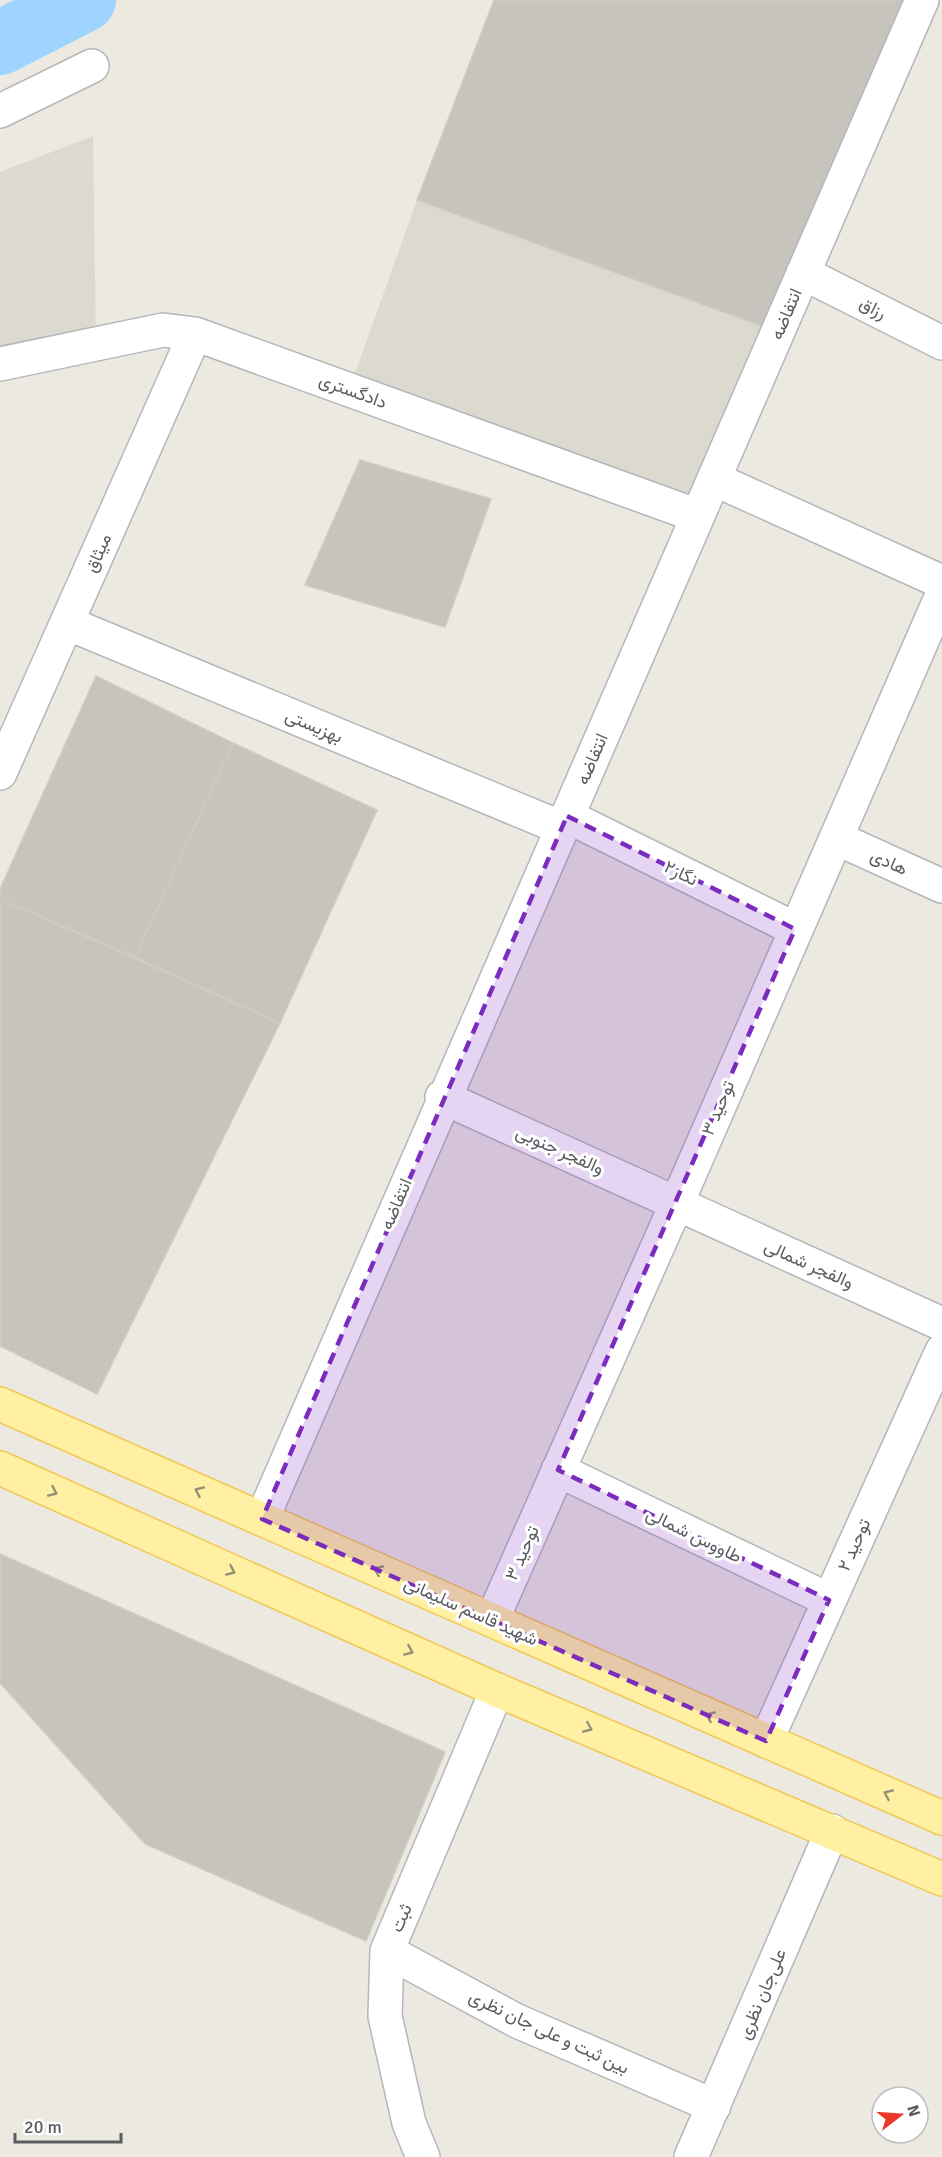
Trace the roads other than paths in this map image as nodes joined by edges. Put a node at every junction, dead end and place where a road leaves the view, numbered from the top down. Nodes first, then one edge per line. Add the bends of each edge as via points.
1 (922, 0) edge
2 (92, 66) dead end
3 (0, 111) edge
4 (803, 273) junction
5 (195, 334) junction
6 (942, 343) edge
7 (0, 364) edge
8 (714, 479) junction
9 (698, 516) junction
10 (942, 582) edge
11 (942, 595) edge
12 (67, 623) junction
13 (0, 773) edge
14 (565, 822) junction
15 (836, 838) junction
16 (942, 886) edge
17 (795, 929) junction
18 (442, 1097) junction
19 (677, 1203) junction
20 (942, 1324) edge
21 (942, 1351) edge
22 (0, 1404) edge
23 (0, 1468) edge
24 (558, 1470) junction
25 (262, 1519) junction
26 (829, 1600) junction
27 (492, 1620) junction
28 (497, 1690) junction
29 (766, 1741) junction
30 (942, 1818) edge
31 (832, 1831) junction
32 (942, 1879) edge
33 (387, 1951) junction
34 (714, 2106) junction
35 (423, 2157) edge
36 (691, 2157) edge

1 - 4 street, انتفاضه
2 - 3 street
4 - 6 street, رزاق
4 - 8 street, انتفاضه
5 - 7 street, دادگستری via 163,330
5 - 9 street, دادگستری
5 - 12 street, میثاق
8 - 9 street, انتفاضه
8 - 10 street
9 - 14 street, انتفاضه
11 - 15 street, توحید ۳
12 - 13 street, میثاق
12 - 14 street, بهزیستی
14 - 17 street, نگار۲
14 - 18 street, انتفاضه
15 - 16 street, هادی
15 - 17 street, توحید ۳
17 - 19 street, توحید ۳
18 - 19 street, والفجر جنوبی
18 - 25 street, انتفاضه
19 - 20 street, والفجر شمالی
19 - 24 street, توحید ۳
21 - 26 street, توحید ۲
25 -> 22 main road, شهید قاسم سلیمانی
23 -> 28 main road
24 - 26 street, طاووس شمالی
24 - 27 street, توحید ۳
27 -> 25 main road, شهید قاسم سلیمانی
26 - 29 street, توحید ۲
29 -> 27 main road, شهید قاسم سلیمانی
28 -> 31 main road
28 - 33 street, ثبت
30 -> 29 main road, شهید قاسم سلیمانی
31 - 32 main road
31 - 34 street, علی‌جان نظری
33 - 34 street, بین ثبت و علی جان نظری via 517,2021
33 - 35 street, ثبت via 386,2016 409,2124
34 - 36 street, علی‌جان نظری

